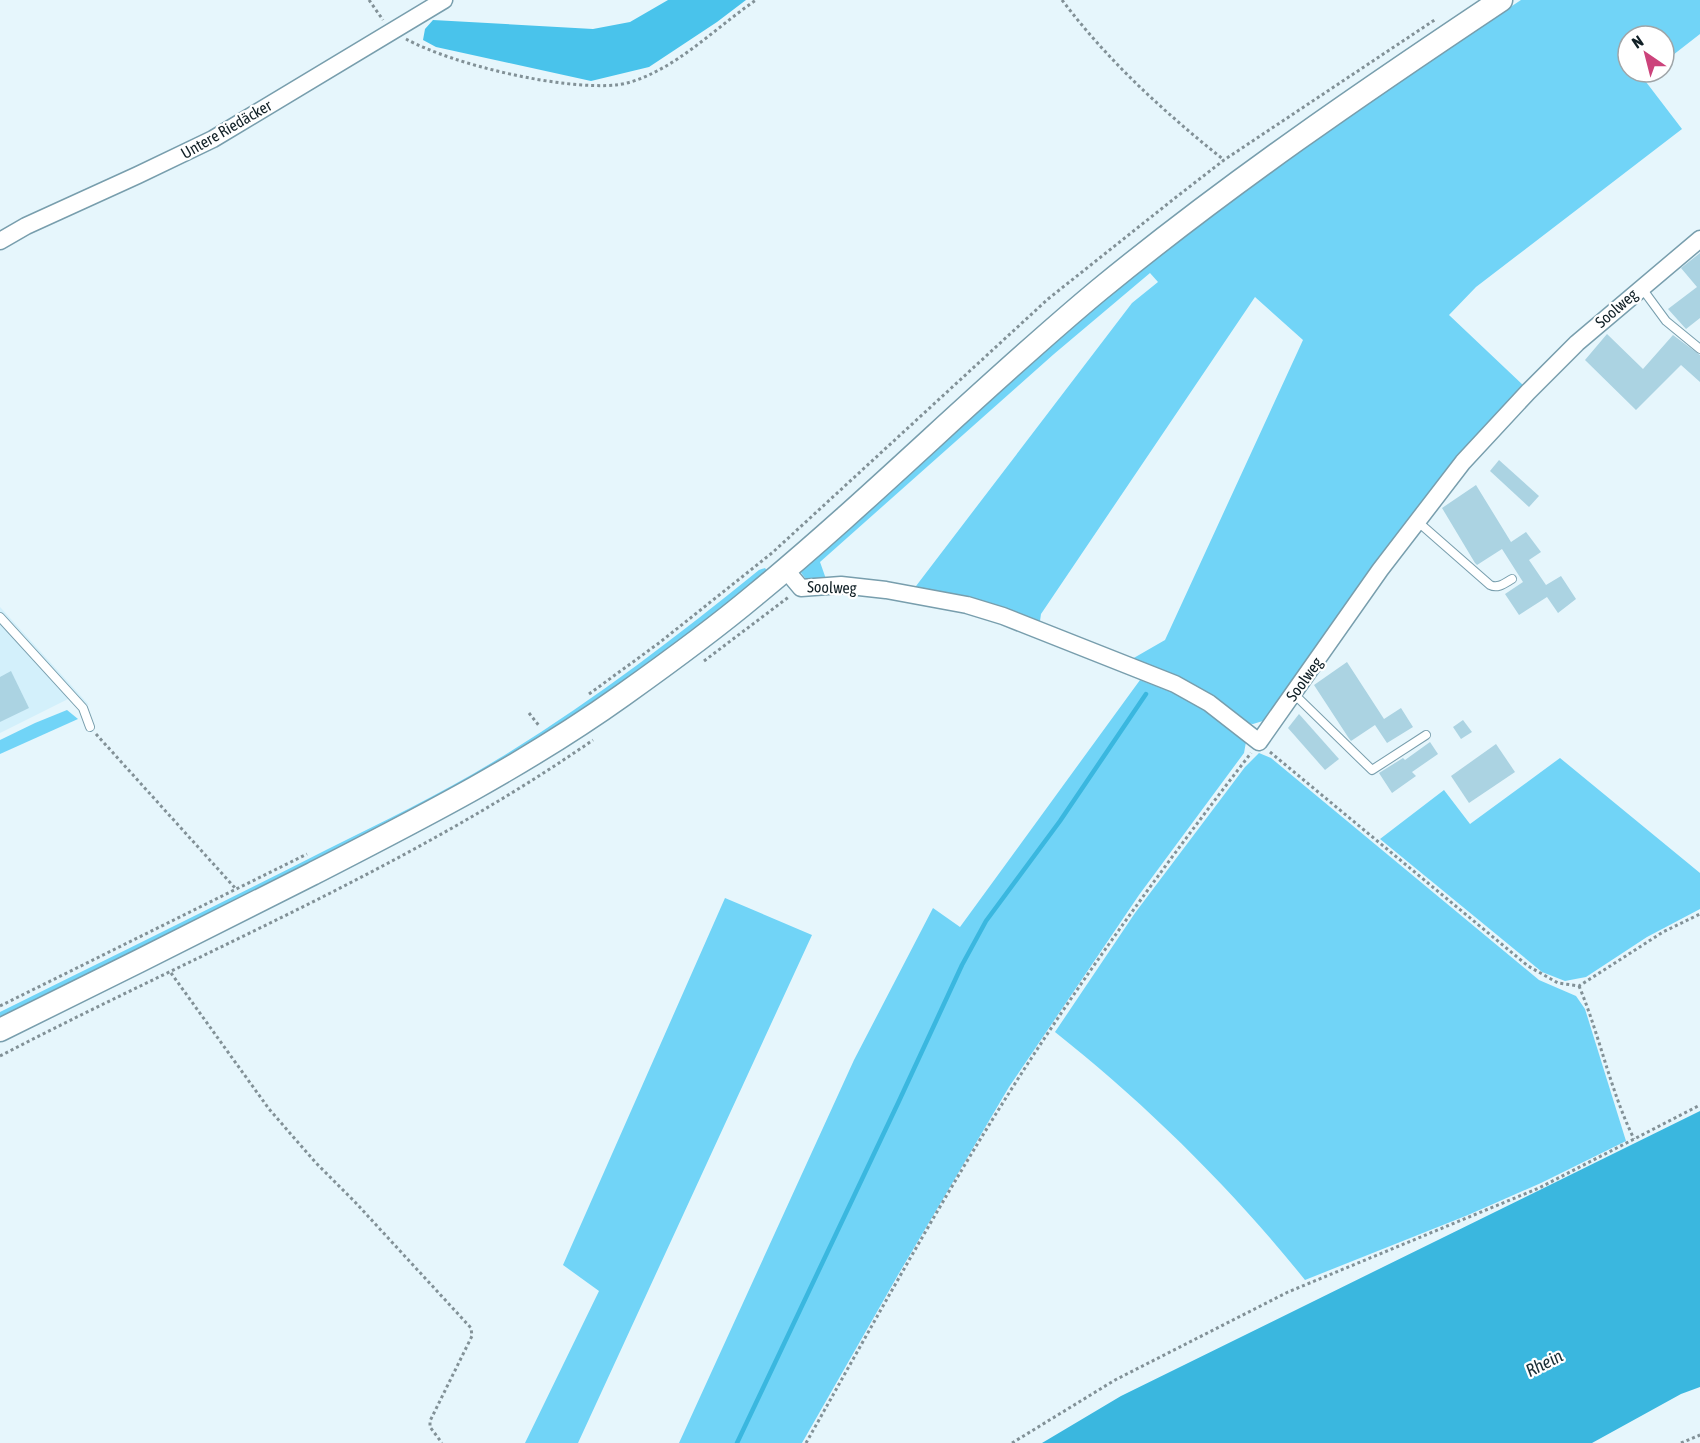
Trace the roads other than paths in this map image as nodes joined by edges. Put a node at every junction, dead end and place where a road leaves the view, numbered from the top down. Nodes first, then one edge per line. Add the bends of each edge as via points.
1 (444, 0) edge
2 (1501, 0) edge
3 (1700, 239) edge
4 (0, 241) edge
5 (1641, 287) junction
6 (1700, 350) edge
7 (1417, 521) junction
8 (785, 569) junction
9 (1512, 579) dead end
10 (0, 617) edge
11 (1294, 694) junction
12 (90, 727) road end
13 (1426, 735) dead end
14 (0, 1030) edge

1 - 4 street, Untere Riedäcker via 213,138
2 - 8 main road via 1287,144 1197,212 1000,375
3 - 5 street, Soolweg
5 - 6 lane via 1666,321
5 - 7 street, Soolweg via 1528,392 1462,462
7 - 9 lane via 1494,588
7 - 11 street, Soolweg
8 - 11 street, Soolweg via 801,588 841,585 886,590 1004,616 1175,684 1209,703 1259,742
8 - 14 main road via 688,648 528,758 435,811
10 - 12 lane via 83,708
11 - 13 lane via 1372,770

